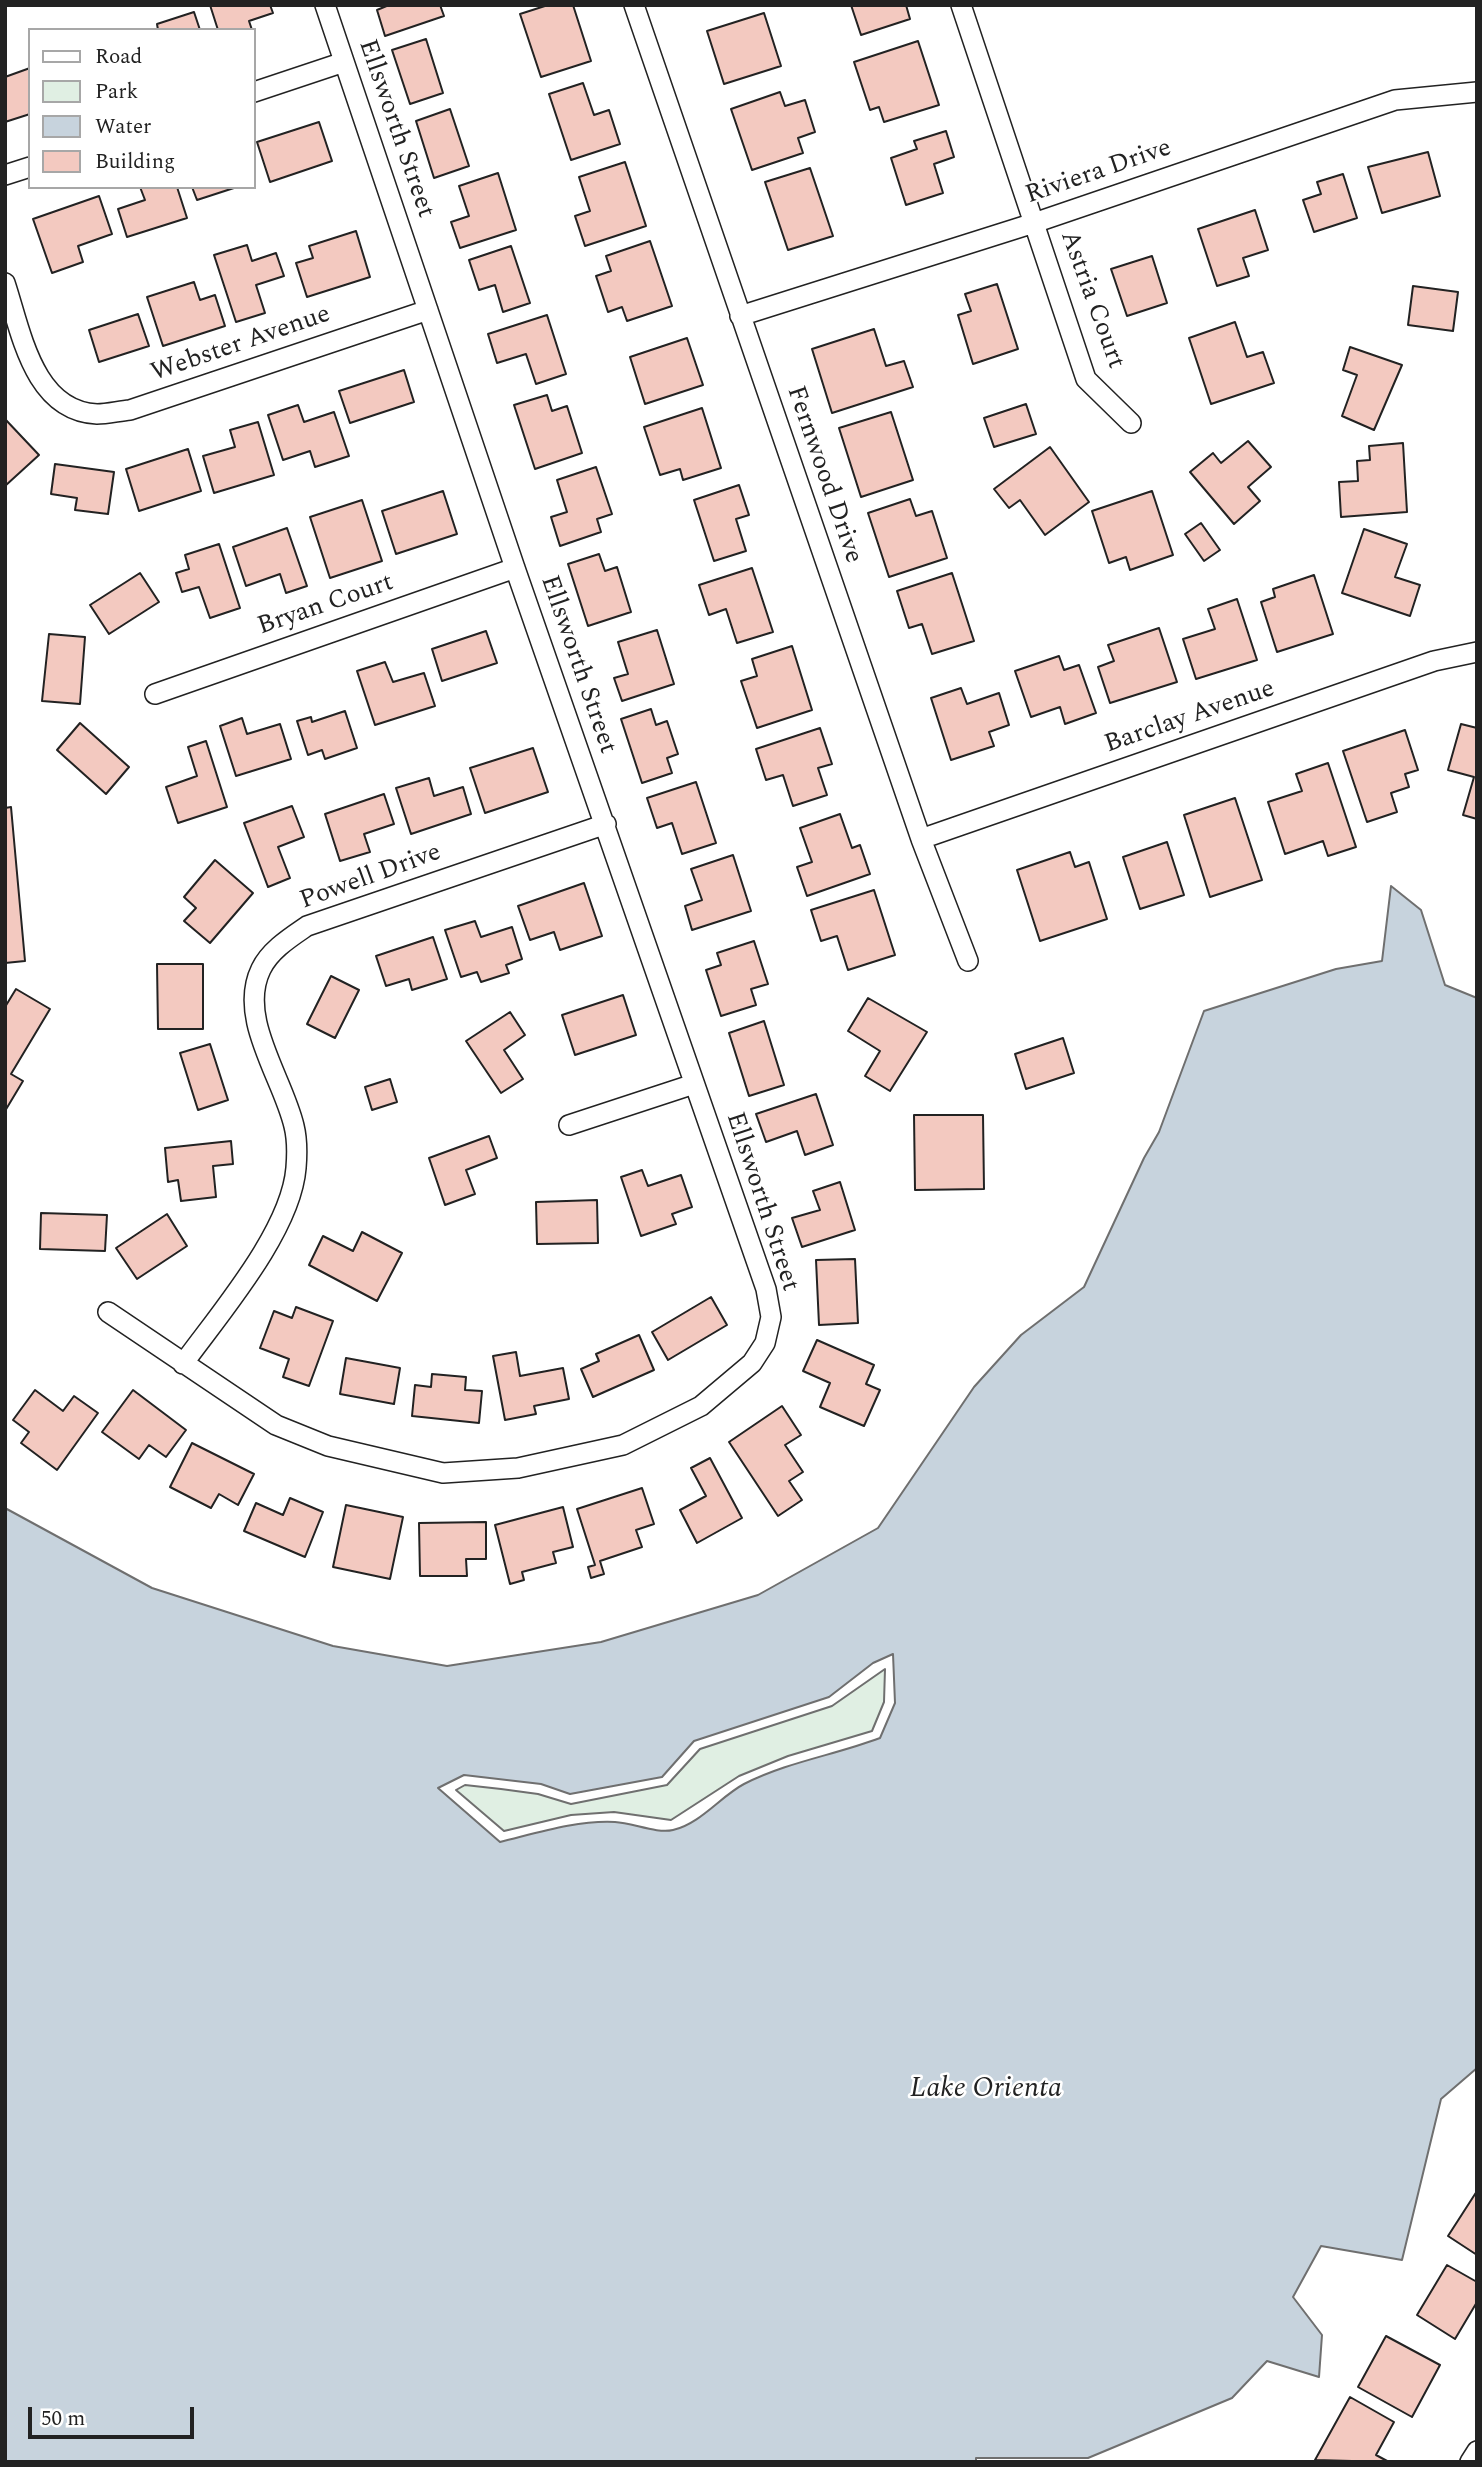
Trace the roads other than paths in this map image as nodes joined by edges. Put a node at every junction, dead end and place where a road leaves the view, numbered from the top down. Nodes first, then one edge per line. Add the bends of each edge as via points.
1 (326, 5) edge
2 (634, 5) edge
3 (961, 5) edge
4 (344, 62) junction
5 (256, 91) edge
6 (1477, 92) edge
7 (28, 168) edge
8 (5, 175) edge
9 (1034, 222) junction
10 (5, 283) edge
11 (428, 310) junction
12 (740, 316) junction
13 (1131, 423) dead end
14 (515, 568) junction
15 (1477, 652) edge
16 (155, 694) dead end
17 (606, 824) junction
18 (921, 839) junction
19 (968, 961) dead end
20 (694, 1084) junction
21 (569, 1125) dead end
22 (108, 1312) dead end
23 (183, 1364) junction
24 (1477, 2451) edge
25 (1470, 2462) edge

1 - 4 street, Ellsworth Street
2 - 12 street, Fernwood Drive
3 - 9 street, Astria Court
4 - 5 street
4 - 11 street, Ellsworth Street
6 - 9 street, Riviera Drive via 1395,100
7 - 8 street
9 - 12 street, Riviera Drive
9 - 13 street, Astria Court via 1086,379
10 - 11 street, Webster Avenue via 33,368 49,392 68,407 96,414 130,410
11 - 14 street, Ellsworth Street
12 - 18 street, Fernwood Drive
14 - 16 street, Bryan Court
14 - 17 street, Ellsworth Street
15 - 18 street, Barclay Avenue via 1434,661
17 - 20 street, Ellsworth Street
17 - 23 street, Powell Drive via 307,926 283,943 262,967 254,989 256,1019 295,1127 296,1170 284,1213 248,1274
18 - 19 street, Fernwood Drive
20 - 21 street
20 - 23 street, Ellsworth Street via 766,1289 771,1317 765,1343 752,1363 701,1406 622,1445 518,1468 443,1473 328,1446 276,1425
22 - 23 street
24 - 25 street

